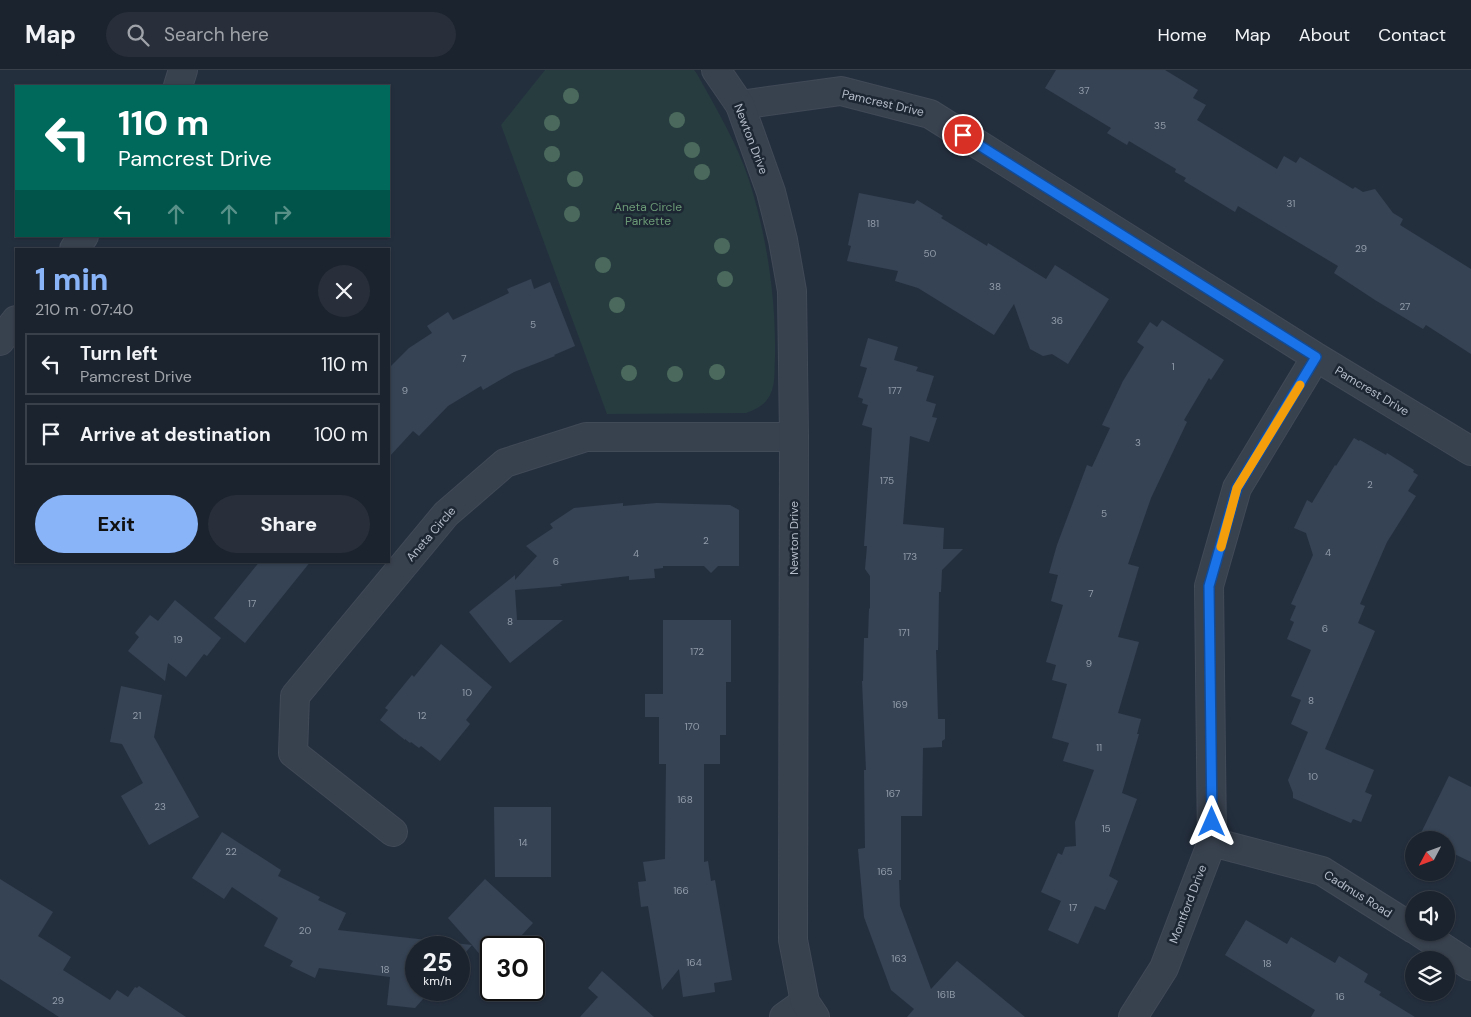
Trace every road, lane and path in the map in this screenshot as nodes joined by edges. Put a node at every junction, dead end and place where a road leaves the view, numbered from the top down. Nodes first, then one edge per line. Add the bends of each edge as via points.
1 (183, 70) edge
2 (716, 70) edge
3 (178, 85) edge
4 (740, 105) junction
5 (83, 237) edge
6 (75, 248) edge
7 (15, 321) edge
8 (0, 341) edge
9 (1316, 357) junction
10 (794, 437) junction
11 (1471, 451) edge
12 (393, 832) dead end
13 (1212, 842) junction
14 (1405, 923) edge
15 (1433, 941) edge
16 (1471, 966) edge
17 (801, 1012) edge
18 (1133, 1017) edge

1 - 3 street
2 - 4 street, Newton Drive
4 - 9 street, Pamcrest Drive via 841,92 930,114
4 - 10 street, Newton Drive via 772,192 792,291
5 - 6 street
7 - 8 street
9 - 11 street, Pamcrest Drive
9 - 13 street, Montford Drive via 1237,488 1209,586
10 - 12 street, Aneta Circle via 586,437 505,463 446,514 295,696 293,753
10 - 17 street, Newton Drive via 793,940
13 - 14 street, Cadmus Road via 1322,871
13 - 18 street, Montford Drive via 1164,968
15 - 16 street

